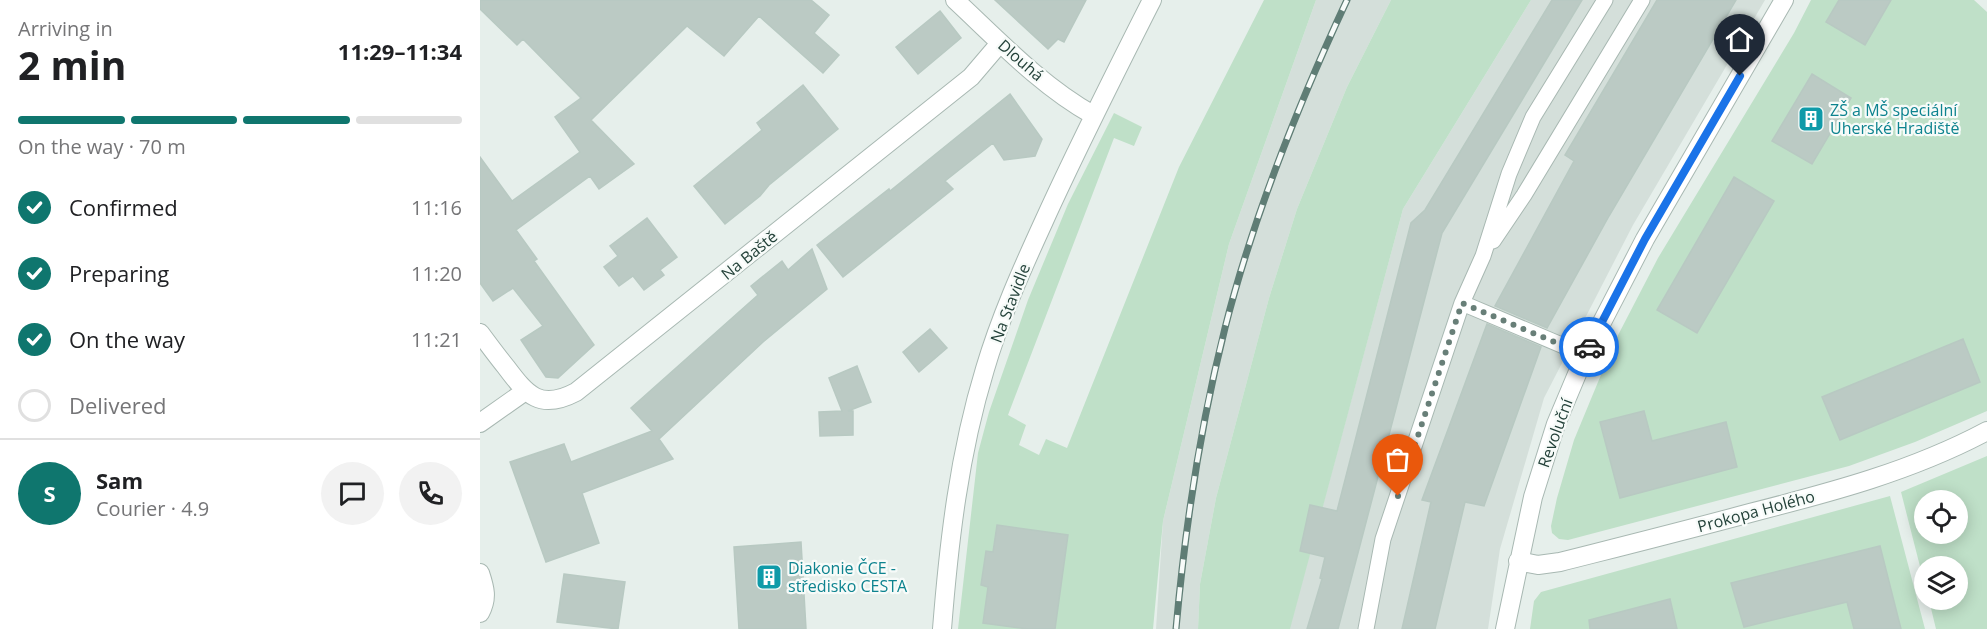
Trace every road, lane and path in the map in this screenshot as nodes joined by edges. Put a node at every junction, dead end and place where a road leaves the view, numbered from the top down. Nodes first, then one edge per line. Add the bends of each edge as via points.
1 (954, 0) edge
2 (1152, 0) edge
3 (1605, 0) edge
4 (1642, 0) edge
5 (1784, 0) edge
6 (1000, 43) junction
7 (1093, 115) junction
8 (1483, 256) junction
9 (1462, 303) junction
10 (480, 333) edge
11 (1585, 355) junction
12 (525, 392) junction
13 (480, 423) edge
14 (1987, 431) edge
15 (1518, 561) junction
16 (480, 573) edge
17 (480, 613) edge
18 (942, 629) edge
19 (1366, 629) edge
20 (1505, 629) edge

1 - 6 street, Dlouhá
2 - 7 street, Na Stavidle
3 - 8 lane via 1533,117 1509,174
4 - 8 lane
5 - 11 street, Revoluční via 1645,239
6 - 7 street, Dlouhá via 1073,104
6 - 12 street, Na Baště via 971,77 576,392 556,400 540,399
7 - 18 street, Na Stavidle via 1012,292 985,367 958,484
8 - 9 lane
9 - 11 lane
9 - 19 lane via 1383,539
10 - 12 street
11 - 15 street, Revoluční via 1556,424
12 - 13 street
14 - 15 street, Prokopa Holého via 1891,474 1806,499 1560,562 1538,565
15 - 20 street, Revoluční
16 - 17 street via 486,590

